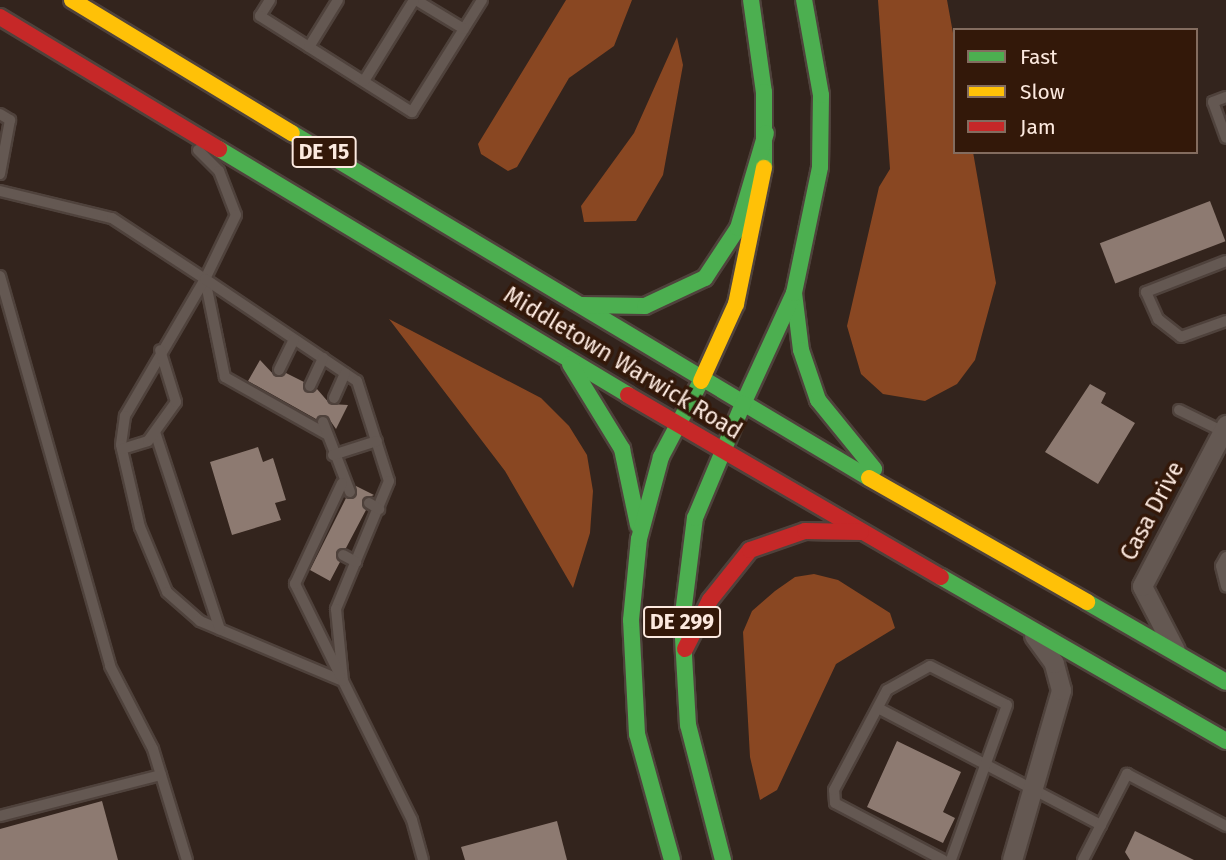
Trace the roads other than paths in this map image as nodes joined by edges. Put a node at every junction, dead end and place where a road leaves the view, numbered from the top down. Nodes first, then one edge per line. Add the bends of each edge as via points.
1 (72, 0) edge
2 (270, 0) edge
3 (338, 0) edge
4 (415, 0) edge
5 (482, 0) edge
6 (751, 0) edge
7 (804, 0) edge
8 (0, 17) edge
9 (464, 29) junction
10 (309, 47) junction
11 (364, 81) junction
12 (1226, 97) edge
13 (0, 114) edge
14 (166, 117) junction
15 (766, 133) junction
16 (1226, 138) edge
17 (0, 174) edge
18 (0, 191) edge
19 (1226, 261) edge
20 (0, 276) edge
21 (205, 279) junction
22 (794, 293) junction
23 (576, 304) junction
24 (1226, 321) edge
25 (294, 339) junction
26 (160, 350) junction
27 (562, 352) junction
28 (323, 358) junction
29 (279, 370) dead end
30 (345, 373) junction
31 (701, 381) junction
32 (310, 386) dead end
33 (334, 398) dead end
34 (743, 404) junction
35 (1179, 410) dead end
36 (323, 422) dead end
37 (678, 425) junction
38 (1225, 430) edge
39 (155, 432) junction
40 (326, 433) junction
41 (377, 440) junction
42 (122, 449) junction
43 (720, 449) junction
44 (333, 455) junction
45 (342, 483) junction
46 (349, 492) dead end
47 (911, 502) junction
48 (359, 523) dead end
49 (370, 528) junction
50 (862, 531) junction
51 (639, 539) junction
52 (343, 555) dead end
53 (1226, 557) edge
54 (356, 562) junction
55 (1226, 586) edge
56 (1030, 628) junction
57 (220, 630) junction
58 (682, 656) junction
59 (1180, 657) junction
60 (343, 681) junction
61 (1226, 682) edge
62 (878, 708) junction
63 (1226, 741) edge
64 (986, 765) junction
65 (161, 775) junction
66 (1028, 787) junction
67 (0, 816) edge
68 (1101, 825) junction
69 (1226, 826) edge
70 (187, 860) edge
71 (423, 860) edge
72 (672, 860) edge
73 (723, 860) edge
74 (943, 860) edge
75 (951, 860) edge
76 (1012, 860) edge
77 (1083, 860) edge

1 - 23 main road, Middletown Warwick Road / DE 15
2 - 10 lane via 260,16
3 - 10 lane
4 - 9 lane
4 - 11 lane
5 - 9 lane
6 - 15 main road, DE 15
7 - 22 main road via 823,128
8 - 14 main road, Middletown Warwick Road / DE 15
9 - 11 lane via 412,112
10 - 11 lane
12 - 16 lane via 1213,102
13 - 17 lane via 10,120
14 - 21 lane via 219,171 236,215
14 - 27 main road, Middletown Warwick Road / DE 15
15 - 23 main road, DE 15 via 738,228 705,278 645,306
15 - 31 main road via 757,234 736,304
18 - 21 lane via 112,218
19 - 24 lane via 1146,292 1158,320 1181,337
20 - 65 lane via 110,666
21 - 25 lane
21 - 26 lane
21 - 40 lane via 225,377 299,413
22 - 34 main road
22 - 47 main road via 801,351 818,400 855,451
23 - 31 main road, Middletown Warwick Road
25 - 28 lane
25 - 29 lane
26 - 39 lane via 176,402
26 - 42 lane via 131,395
27 - 37 main road, Middletown Warwick Road / DE 15
27 - 51 main road, DE 299 via 622,449
28 - 30 lane
28 - 32 lane
30 - 33 lane
30 - 41 lane via 357,381
31 - 34 main road, Middletown Warwick Road
31 - 37 main road
34 - 43 main road
34 - 47 main road, Middletown Warwick Road
35 - 38 lane
36 - 40 lane
37 - 43 main road, Middletown Warwick Road / DE 15
37 - 51 main road via 661,457
38 - 59 street, Casa Drive via 1142,586
39 - 42 lane
39 - 57 lane
40 - 44 lane
41 - 44 lane
41 - 49 lane via 390,481 374,506
42 - 57 lane via 140,527 167,592
43 - 50 main road, Middletown Warwick Road
43 - 58 main road, DE 299 via 688,558
44 - 45 lane
45 - 46 lane
45 - 60 lane via 335,512 295,584
47 - 59 main road, Middletown Warwick Road
48 - 49 lane
49 - 54 lane
50 - 56 main road, Middletown Warwick Road
50 - 58 main road via 805,531 751,550 710,600
51 - 72 main road, DE 299 via 631,620 633,699 642,763
52 - 54 lane
53 - 55 lane via 1221,566
54 - 60 lane via 336,609
56 - 63 main road, Middletown Warwick Road
56 - 66 street via 1054,663 1061,690
57 - 60 lane
58 - 73 main road, DE 299 via 688,725
59 - 61 main road, Middletown Warwick Road
60 - 71 lane via 412,820
62 - 64 lane
62 - 64 lane via 887,690 930,666 1007,705
62 - 74 lane via 834,790 835,803
64 - 66 lane
64 - 75 lane
65 - 67 lane
65 - 70 lane
66 - 68 lane
66 - 76 street
68 - 69 lane via 1127,774
68 - 77 lane

